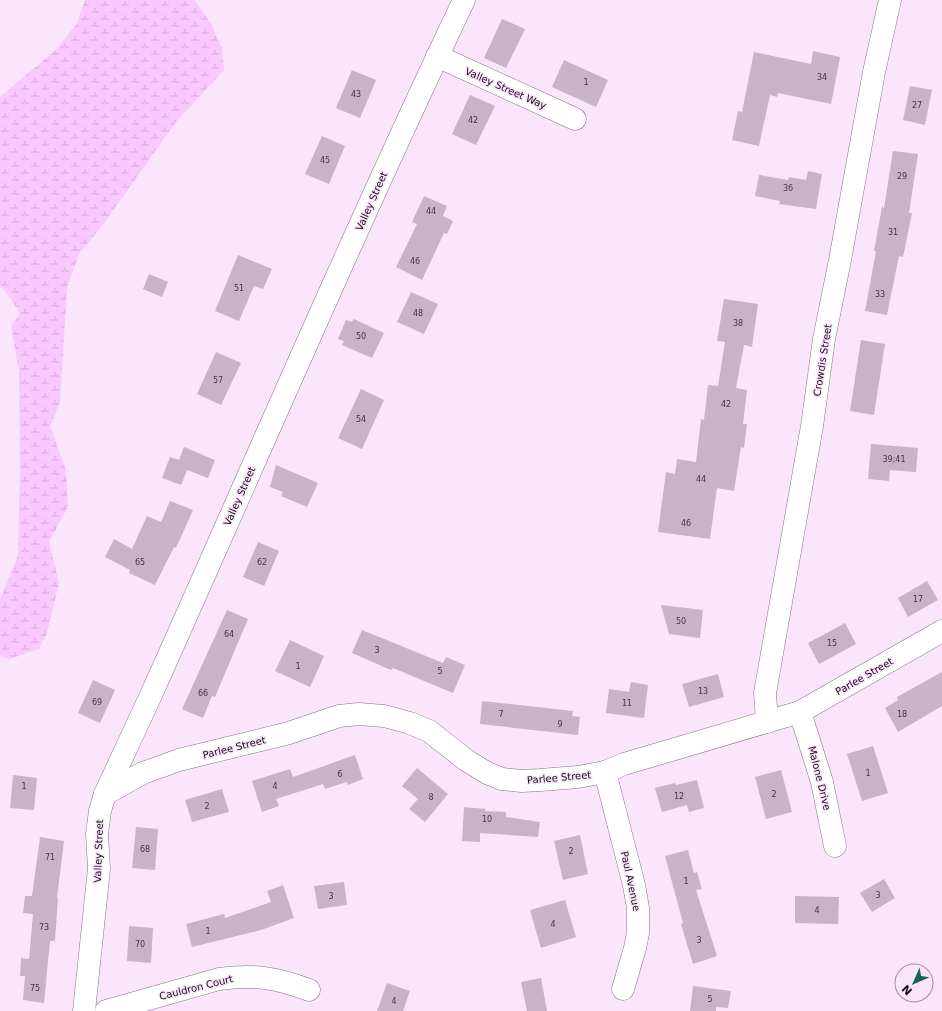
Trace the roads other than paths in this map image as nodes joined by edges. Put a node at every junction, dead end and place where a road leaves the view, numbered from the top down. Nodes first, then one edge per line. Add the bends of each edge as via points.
1 (464, 0) edge
2 (890, 0) edge
3 (437, 56) junction
4 (575, 119) dead end
5 (942, 630) edge
6 (800, 712) junction
7 (767, 722) junction
8 (605, 772) junction
9 (105, 794) junction
10 (835, 846) dead end
11 (622, 989) dead end
12 (310, 990) dead end
13 (84, 1011) edge
14 (106, 1011) edge

1 - 3 street, Valley Street
2 - 7 street, Crowdis Street via 824,339 812,426 765,693
3 - 4 street, Valley Street Way
3 - 9 street, Valley Street
5 - 6 street, Parlee Street
6 - 7 street, Parlee Street
6 - 10 street, Malone Drive via 822,782
7 - 8 street, Parlee Street via 624,764
8 - 9 street, Parlee Street via 546,780 502,779 471,763 429,730 384,716 359,714 339,716 289,733 179,760 143,773
8 - 11 street, Paul Avenue via 638,908 638,933
9 - 13 street, Valley Street via 98,826 99,869
12 - 14 street, Cauldron Court via 272,978 236,976

